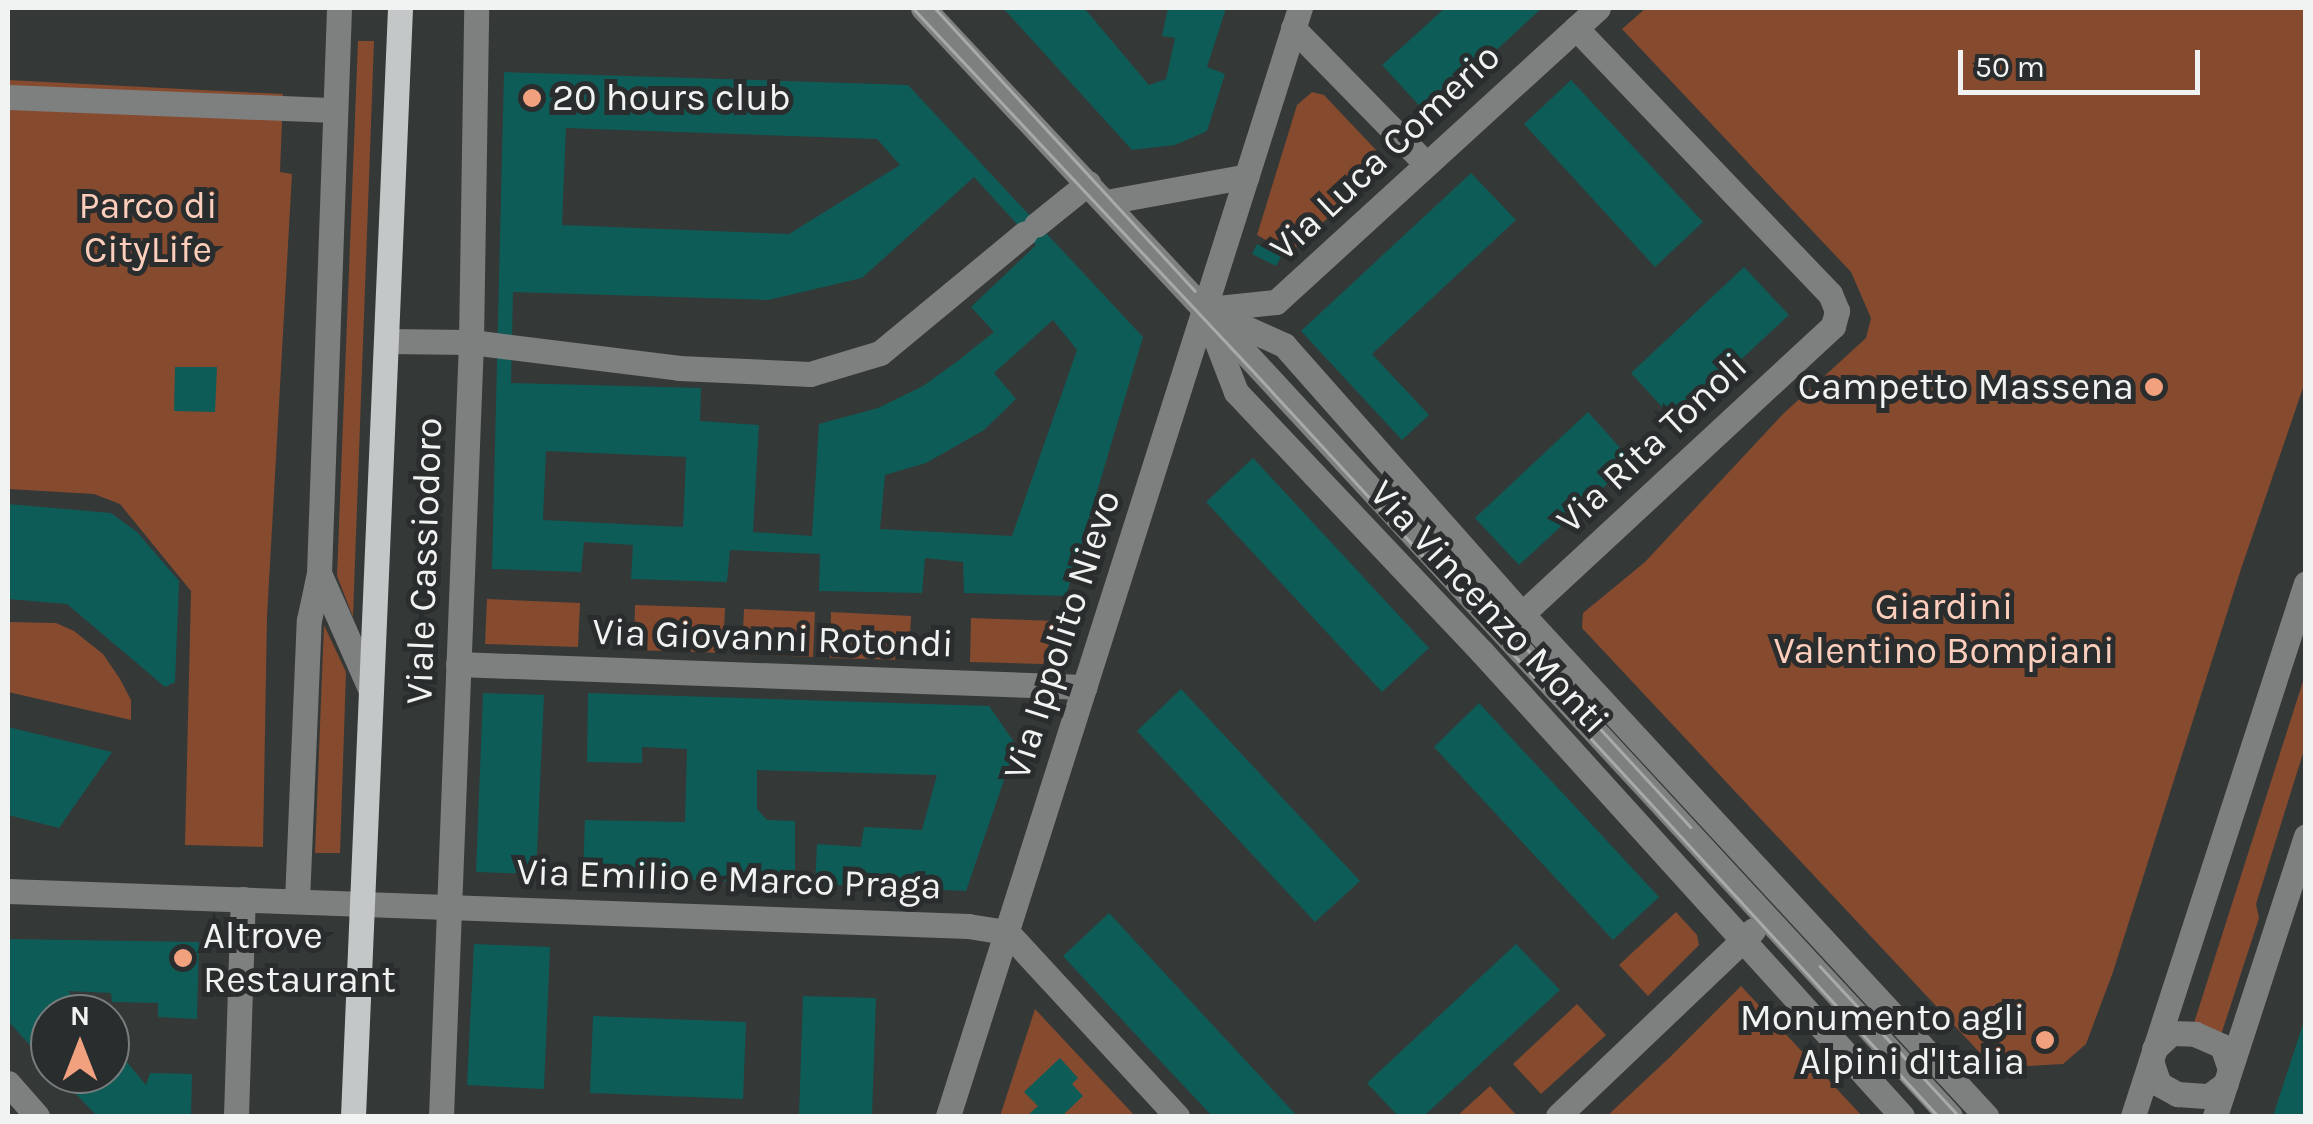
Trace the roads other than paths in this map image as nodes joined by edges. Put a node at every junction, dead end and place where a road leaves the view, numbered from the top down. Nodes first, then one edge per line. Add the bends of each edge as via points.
1 (338, 8) edge
2 (400, 8) edge
3 (476, 8) edge
4 (922, 8) edge
5 (1598, 8) edge
6 (1297, 18) edge
7 (1576, 28) junction
8 (8, 97) edge
9 (335, 110) junction
10 (1426, 164) junction
11 (1247, 176) junction
12 (1088, 182) junction
13 (1106, 202) junction
14 (1204, 310) junction
15 (386, 341) junction
16 (471, 342) junction
17 (319, 573) junction
18 (2306, 582) edge
19 (1522, 614) junction
20 (458, 664) junction
21 (1085, 687) junction
22 (371, 691) junction
23 (2306, 836) edge
24 (8, 891) edge
25 (243, 899) junction
26 (297, 901) junction
27 (363, 903) junction
28 (448, 906) junction
29 (1775, 908) junction
30 (1007, 932) junction
31 (1744, 941) junction
32 (2153, 1055) junction
33 (2228, 1076) junction
34 (8, 1083) edge
35 (27, 1113) edge
36 (236, 1116) edge
37 (353, 1116) edge
38 (440, 1116) edge
39 (948, 1116) edge
40 (1177, 1116) edge
41 (1558, 1116) edge
42 (1902, 1116) edge
43 (1950, 1116) edge
44 (1986, 1116) edge
45 (2133, 1116) edge
46 (2215, 1116) edge

1 - 9 street, Viale Cassiodoro
2 - 15 main road, Viale Cassiodoro
3 - 16 street, Viale Cassiodoro
4 - 12 street, Via Vincenzo Monti
5 - 7 street, Via Luca Comerio
6 - 10 street
6 - 11 street, Via Ippolito Nievo
7 - 10 street, Via Luca Comerio
7 - 19 street, Via Rita Tonoli via 1830,294 1837,311 1833,326
8 - 9 street
9 - 17 street, Viale Cassiodoro
10 - 14 street, Via Luca Comerio via 1276,302
11 - 13 street
11 - 14 street, Via Ippolito Nievo
12 - 13 street, Via Vincenzo Monti
12 - 16 street via 880,353 810,374 679,368
13 - 14 street, Via Vincenzo Monti
14 - 19 street, Via Vincenzo Monti via 1284,345
14 - 21 street, Via Ippolito Nievo
14 - 29 street
14 - 31 street, Via Vincenzo Monti via 1236,392
15 - 16 street
15 - 22 main road, Viale Cassiodoro
16 - 20 street, Viale Cassiodoro
17 - 22 street, Viale Cassiodoro
17 - 26 street, Viale Cassiodoro via 309,620
18 - 32 street
19 - 29 street, Via Vincenzo Monti
20 - 21 street, Via Giovanni Rotondi
20 - 28 street, Viale Cassiodoro
21 - 30 street, Via Ippolito Nievo
22 - 27 main road, Viale Cassiodoro
23 - 33 street
24 - 25 street, Via Emilio e Marco Praga
25 - 26 street, Via Emilio e Marco Praga
25 - 36 street
26 - 27 street, Via Emilio e Marco Praga
27 - 28 street, Via Emilio e Marco Praga
27 - 37 main road, Viale Cassiodoro
28 - 30 street, Via Emilio e Marco Praga
28 - 38 street, Viale Cassiodoro
29 - 31 street
29 - 43 street
29 - 44 street, Via Vincenzo Monti
30 - 39 street, Via Ippolito Nievo
30 - 40 street
31 - 41 street
31 - 42 street, Via Vincenzo Monti
32 - 33 street via 2158,1084 2177,1094 2209,1096
32 - 33 street via 2171,1034 2196,1034 2222,1046
32 - 45 street
33 - 46 street
34 - 35 street

